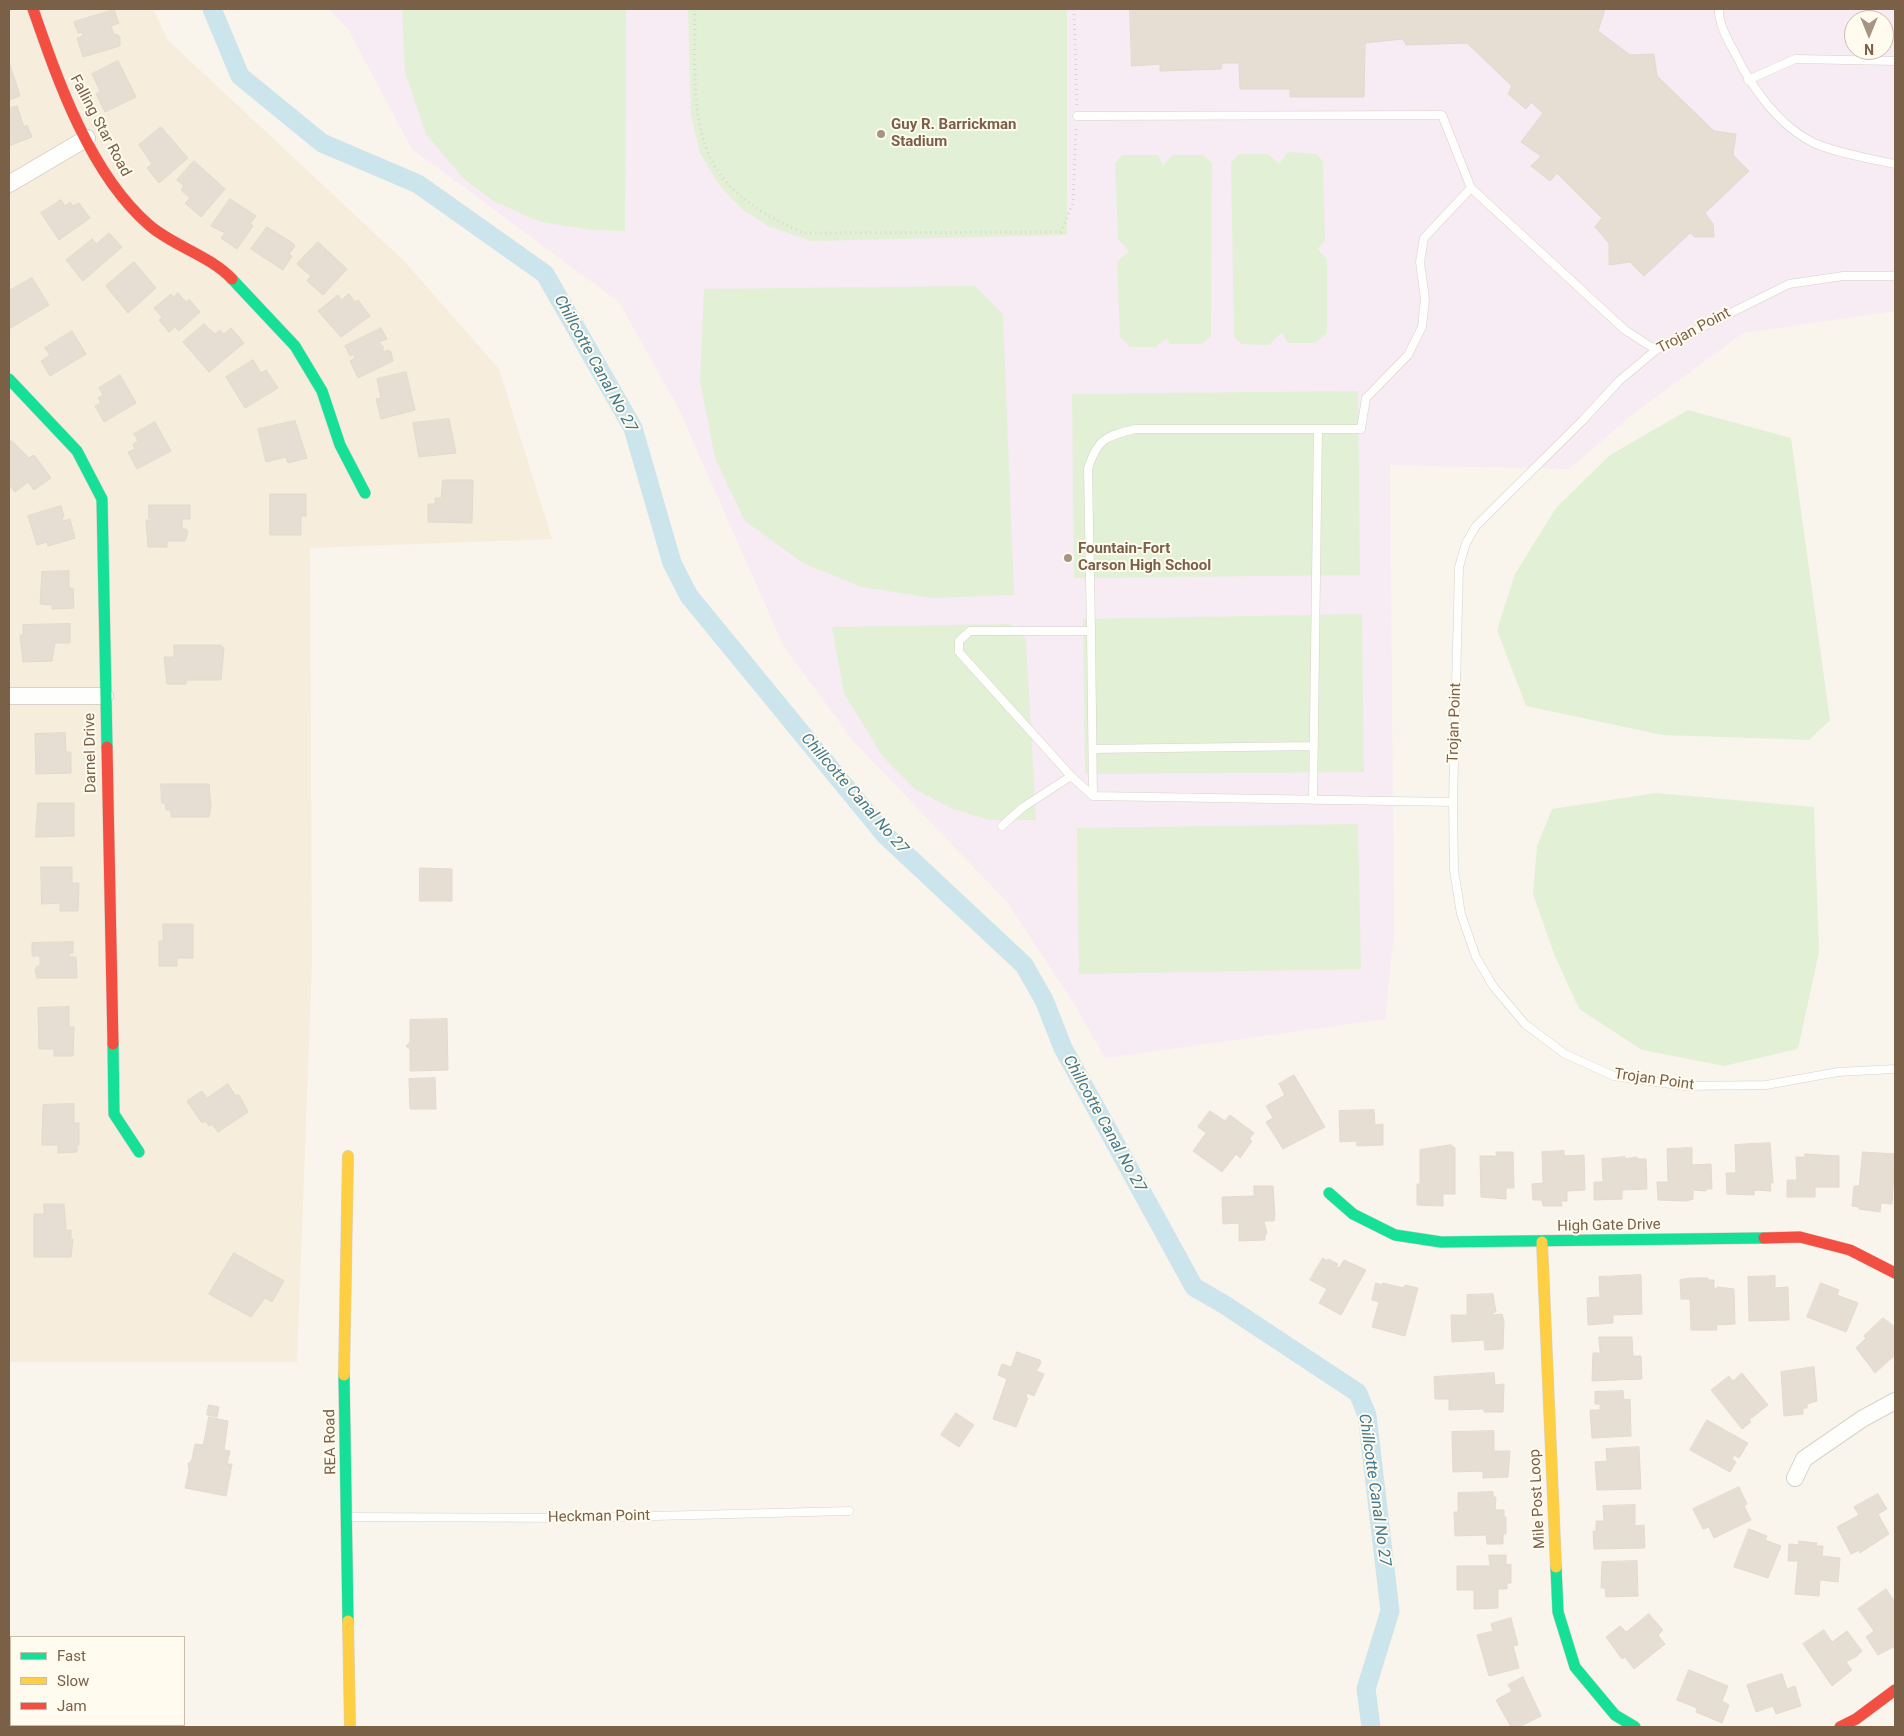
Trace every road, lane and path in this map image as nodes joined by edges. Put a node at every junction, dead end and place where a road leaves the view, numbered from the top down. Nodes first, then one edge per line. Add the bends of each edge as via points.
1 (32, 9) edge
2 (695, 9) edge
3 (1074, 9) edge
4 (1719, 9) edge
5 (1895, 61) edge
6 (1748, 80) junction
7 (1077, 116) junction
8 (87, 138) junction
9 (1895, 164) edge
10 (9, 184) edge
11 (1471, 188) junction
12 (1895, 276) edge
13 (1656, 350) junction
14 (9, 379) edge
15 (1318, 429) junction
16 (365, 493) dead end
17 (1091, 630) junction
18 (9, 696) edge
19 (105, 696) junction
20 (1314, 746) junction
21 (1093, 749) junction
22 (1071, 776) junction
23 (1094, 796) junction
24 (1313, 800) junction
25 (1453, 802) junction
26 (1002, 826) dead end
27 (1895, 1069) edge
28 (138, 1152) dead end
29 (348, 1156) dead end
30 (1329, 1193) dead end
31 (1542, 1242) junction
32 (1895, 1274) edge
33 (1895, 1402) edge
34 (1795, 1478) dead end
35 (849, 1511) dead end
36 (348, 1517) junction
37 (1895, 1690) edge
38 (1858, 1723) edge
39 (350, 1727) edge
40 (1634, 1727) edge
41 (1840, 1727) edge

1 - 8 street, Falling Star Road via 61,89
2 - 7 path via 698,125 708,156 725,181 747,203 772,220 804,233 1061,232 1073,203
3 - 7 path
4 - 6 lane via 1728,41
5 - 6 lane via 1795,59
6 - 9 lane via 1784,122 1813,142
7 - 11 lane via 1442,115
8 - 10 street
8 - 16 street, Falling Star Road via 108,179 149,225 227,274 294,346 322,391 340,446
11 - 13 lane via 1625,330
11 - 15 lane via 1424,238 1420,262 1425,299 1422,327 1408,355 1366,398 1361,429
12 - 13 lane, Trojan Point via 1842,276 1790,284
13 - 25 lane, Trojan Point via 1619,381 1476,526 1466,543 1459,568
14 - 19 street, Darnel Drive via 77,451 102,499
15 - 17 lane via 1135,428 1113,434 1094,449 1088,469
15 - 20 lane
17 - 21 lane
17 - 22 lane via 970,630 959,641 958,652
18 - 19 street
19 - 28 street, Darnel Drive via 114,1114
20 - 21 lane
20 - 24 lane
21 - 23 lane
22 - 23 lane
22 - 26 lane via 1022,808
23 - 24 lane
24 - 25 lane
25 - 27 lane, Trojan Point via 1454,870 1461,914 1476,957 1492,986 1525,1024 1565,1054 1614,1076 1685,1086 1766,1085 1838,1072
29 - 36 street, REA Road via 344,1348
30 - 31 street, High Gate Drive via 1353,1214 1395,1235 1442,1242
31 - 32 street, High Gate Drive via 1800,1237 1850,1250
31 - 40 street, Mile Post Loop via 1558,1612 1575,1667 1615,1715
33 - 34 street via 1862,1418 1804,1458
35 - 36 lane, Heckman Point via 576,1518
36 - 39 street, REA Road
37 - 38 street
38 - 41 street

